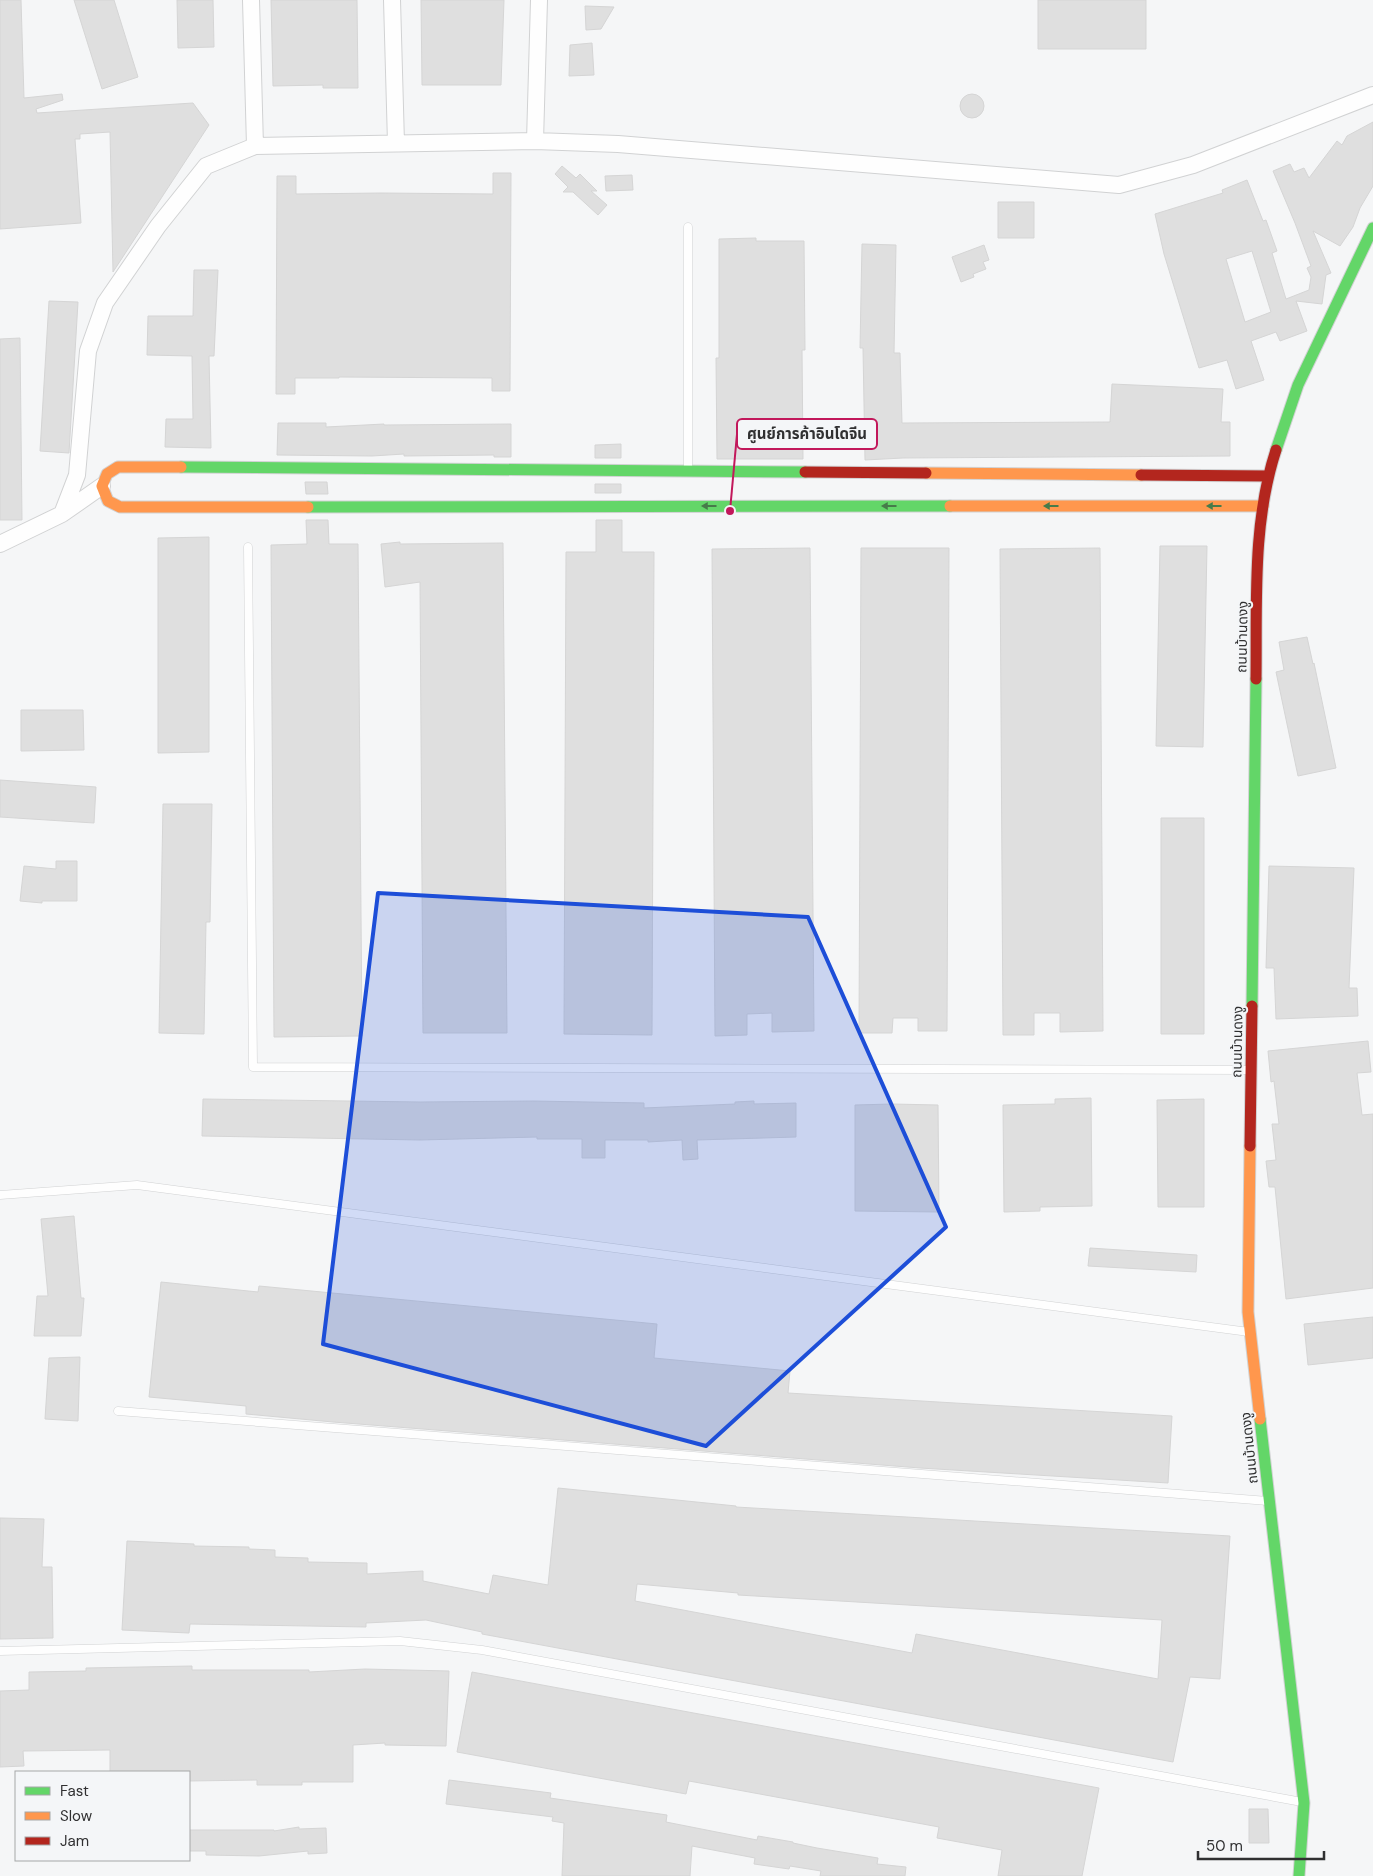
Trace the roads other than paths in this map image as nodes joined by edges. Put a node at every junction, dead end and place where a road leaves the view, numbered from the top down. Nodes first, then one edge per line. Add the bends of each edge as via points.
1 (251, 0) edge
2 (392, 0) edge
3 (539, 0) edge
4 (1373, 95) edge
5 (535, 141) junction
6 (396, 143) junction
7 (255, 146) junction
8 (688, 227) dead end
9 (1373, 228) edge
10 (688, 472) junction
11 (1268, 476) junction
12 (102, 486) junction
13 (1263, 506) junction
14 (62, 514) junction
15 (0, 544) edge
16 (248, 548) dead end
17 (1252, 1070) junction
18 (0, 1195) edge
19 (1251, 1332) junction
20 (118, 1411) dead end
21 (1270, 1502) junction
22 (0, 1651) edge
23 (1304, 1803) junction
24 (1299, 1876) edge

1 - 7 street
2 - 6 street
3 - 5 street
4 - 5 street via 1193,165 1119,185 618,144
5 - 6 street
6 - 7 street
7 - 14 street via 206,166 158,226 105,303 88,351 77,476
8 - 10 lane
9 - 11 street, ถนนบ้านดงงู via 1298,385
10 - 11 street
10 - 12 street via 118,467 107,474
11 - 13 street, ถนนบ้านดงงู
13 -> 12 street via 120,507 108,500
12 - 14 street
13 - 17 street, ถนนบ้านดงงู via 1258,560
14 - 15 street
16 - 17 lane via 253,1067
17 - 19 street, ถนนบ้านดงงู via 1248,1312
18 - 19 lane via 137,1185
19 - 21 street, ถนนบ้านดงงู
20 - 21 lane
21 - 23 street, ถนนบ้านดงงู
22 - 23 lane via 400,1641 482,1650
23 - 24 street, ถนนบ้านดงงู

